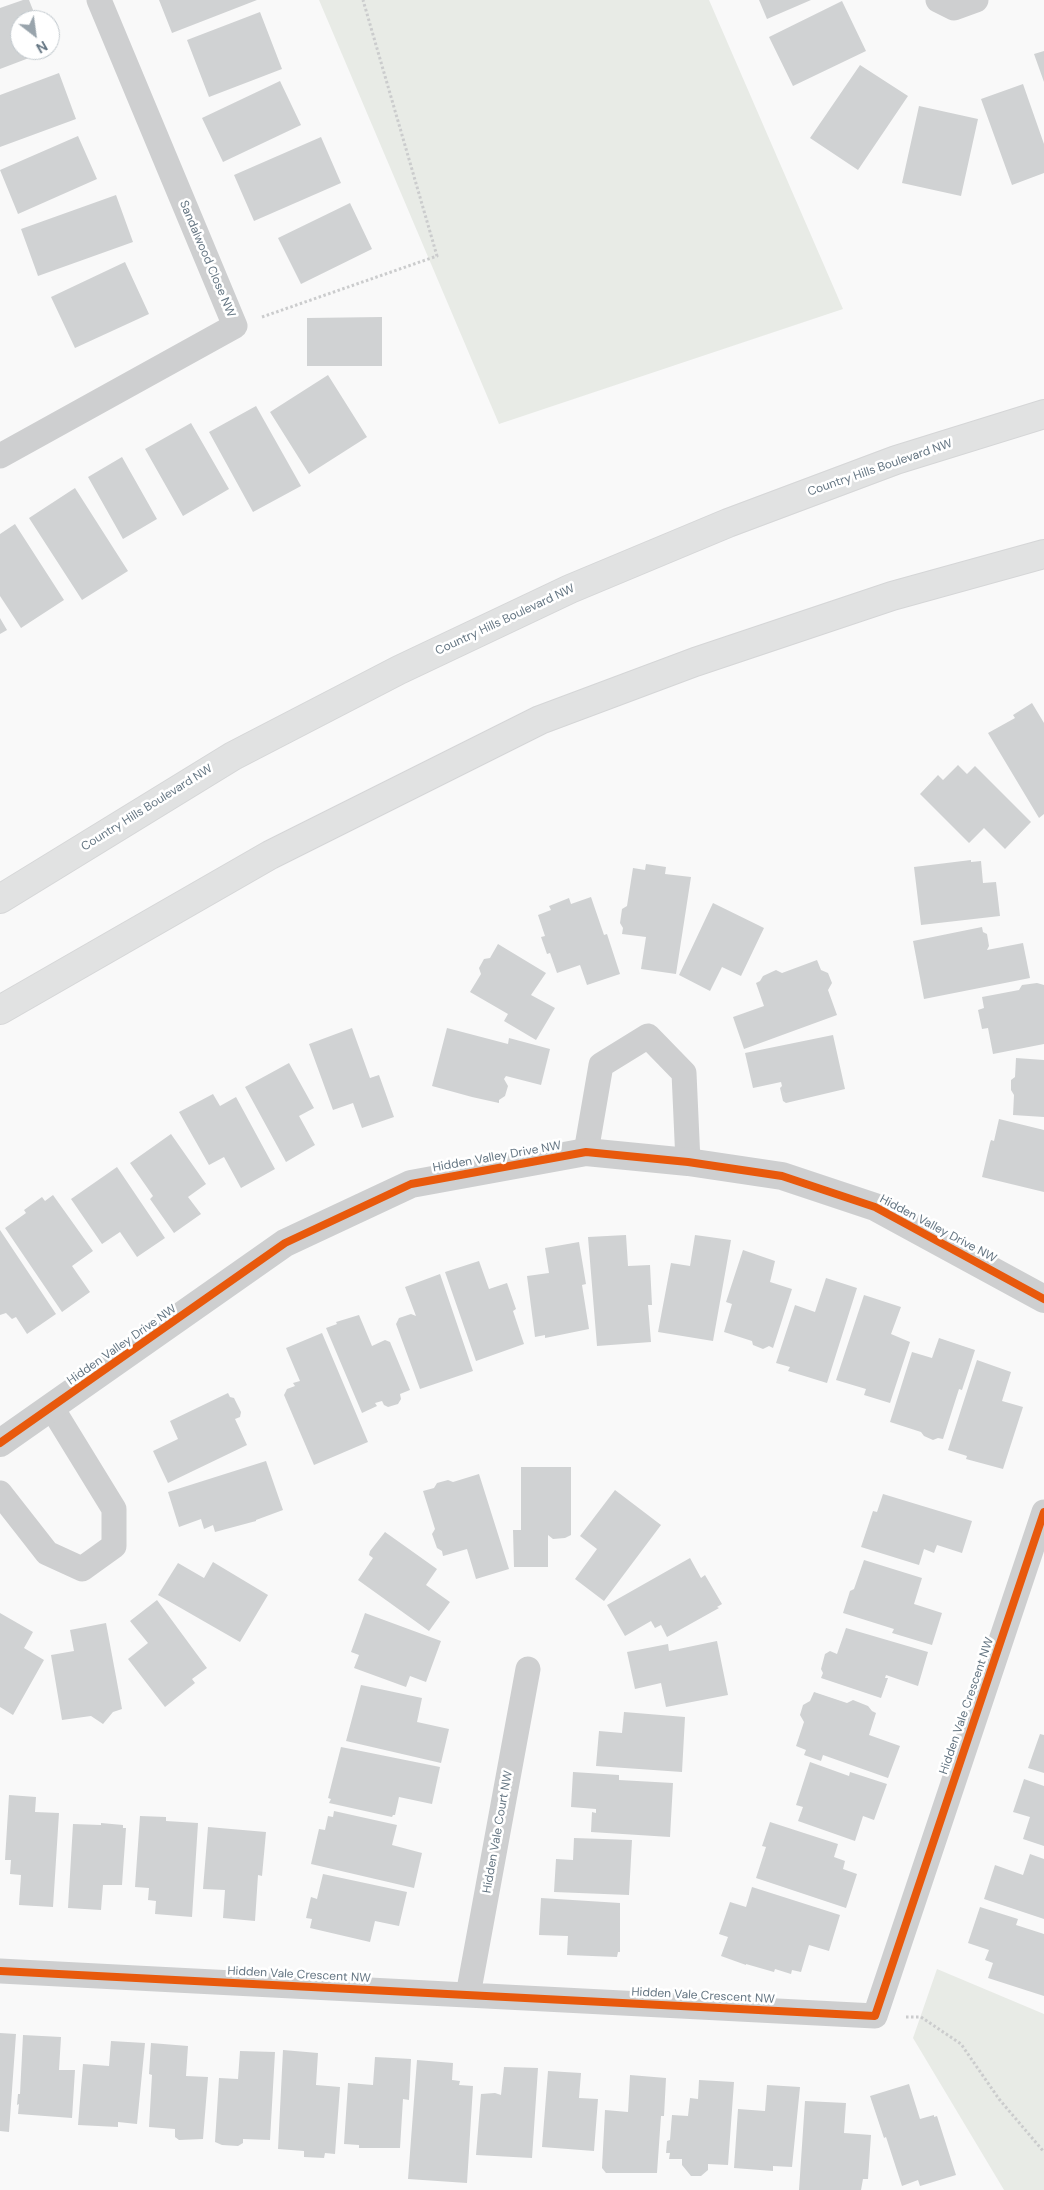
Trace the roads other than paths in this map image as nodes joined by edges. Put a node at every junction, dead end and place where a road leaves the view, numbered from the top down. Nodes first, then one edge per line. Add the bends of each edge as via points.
1 (99, 0) edge
2 (938, 0) edge
3 (976, 0) edge
4 (1044, 414) edge
5 (0, 456) edge
6 (1044, 535) edge
7 (1044, 554) edge
8 (1044, 572) edge
9 (892, 596) junction
10 (0, 899) edge
11 (0, 1010) edge
12 (586, 1152) junction
13 (688, 1162) junction
14 (1044, 1299) edge
15 (52, 1408) junction
16 (0, 1443) edge
17 (0, 1493) edge
18 (1044, 1512) edge
19 (528, 1669) dead end
20 (0, 1970) edge
21 (468, 1995) junction

1 - 5 street, Sandalwood Close NW via 235,326
2 - 3 street via 954,8
4 - 10 main road, Country Hills Boulevard NW via 896,460 728,523 570,589 399,670 233,756
6 - 9 main road
7 - 9 main road
8 - 9 main road
9 - 11 main road via 695,662 540,720 270,855
12 - 13 street, Hidden Valley Drive NW
12 - 13 street via 601,1065 648,1036 684,1074
12 - 15 street, Hidden Valley Drive NW via 411,1184 285,1243
13 - 14 street, Hidden Valley Drive NW via 782,1176 875,1206
15 - 16 street, Hidden Valley Drive NW
15 - 17 street via 114,1509 114,1546 82,1569 47,1553
18 - 21 street, Hidden Vale Crescent NW via 875,2016
19 - 21 street, Hidden Vale Court NW
20 - 21 street, Hidden Vale Crescent NW

